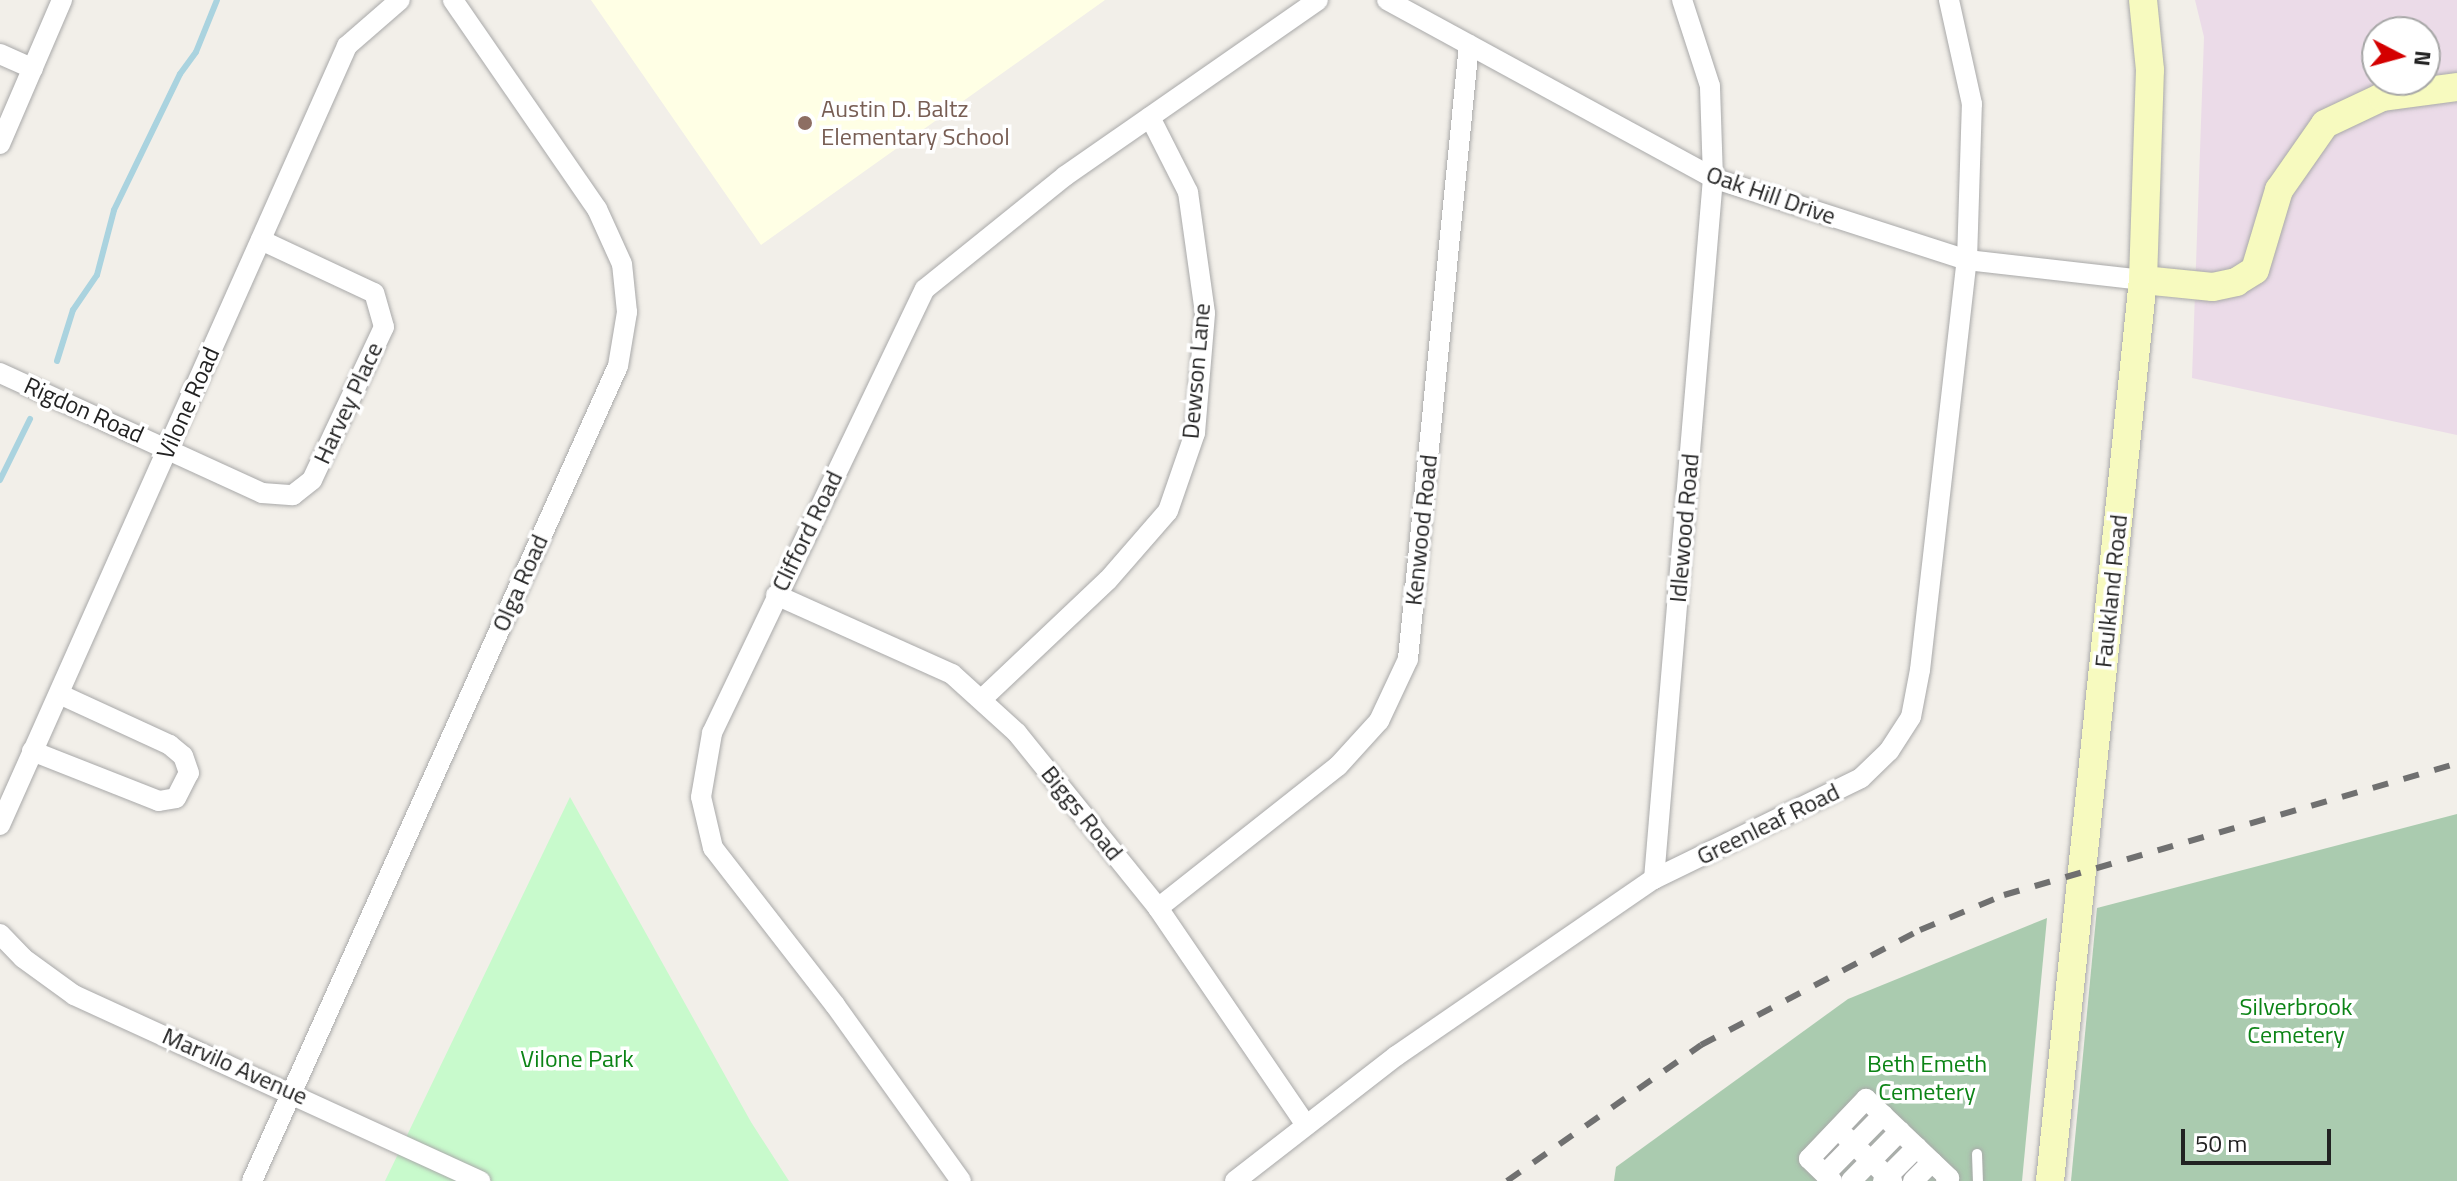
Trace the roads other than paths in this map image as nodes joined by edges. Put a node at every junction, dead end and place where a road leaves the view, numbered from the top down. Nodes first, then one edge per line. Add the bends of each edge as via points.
1 (62, 0) edge
2 (400, 0) edge
3 (453, 0) edge
4 (1318, 0) edge
5 (1387, 0) edge
6 (1682, 0) edge
7 (1949, 0) edge
8 (2143, 0) edge
9 (1469, 45) junction
10 (0, 54) edge
11 (33, 69) junction
12 (2457, 87) edge
13 (1150, 117) junction
14 (0, 144) edge
15 (1713, 178) junction
16 (261, 240) junction
17 (1967, 260) junction
18 (2143, 280) junction
19 (0, 373) edge
20 (168, 447) junction
21 (776, 595) junction
22 (59, 694) junction
23 (982, 699) junction
24 (32, 751) junction
25 (0, 825) edge
26 (1654, 879) junction
27 (1158, 908) junction
28 (0, 934) edge
29 (292, 1091) junction
30 (1883, 1115) junction
31 (1306, 1125) junction
32 (1837, 1129) junction
33 (1900, 1131) junction
34 (1854, 1145) junction
35 (1917, 1147) junction
36 (1977, 1154) dead end
37 (1871, 1161) junction
38 (1932, 1162) junction
39 (1829, 1178) edge
40 (1888, 1180) edge
41 (252, 1181) edge
42 (481, 1181) edge
43 (961, 1181) edge
44 (1235, 1181) edge
45 (1851, 1181) edge
46 (1913, 1181) edge
47 (1946, 1181) edge
48 (1978, 1181) edge
49 (2050, 1181) edge

1 - 11 street
2 - 16 street, Vilone Road via 347,46
3 - 29 street, Olga Road via 597,209 622,264 627,312 618,366
4 - 13 street, Clifford Road
5 - 9 street, Oak Hill Drive
6 - 15 street, Idlewood Road via 1710,86
7 - 17 street, Greenleaf Road via 1972,104
8 - 18 main road, Faulkland Road via 2150,70
9 - 15 street, Oak Hill Drive
9 - 27 street, Kenwood Road via 1408,659 1379,721 1338,766
10 - 11 street
11 - 14 street
12 - 18 main road via 2382,97 2325,124 2279,190 2255,270 2236,282 2213,287
13 - 21 street, Clifford Road via 1065,176 925,289
13 - 23 street, Dewson Lane via 1188,192 1205,313 1195,433 1168,511 1108,580
15 - 17 street, Oak Hill Drive
15 - 26 street, Idlewood Road
16 - 20 street, Vilone Road
16 - 20 street, Harvey Place via 374,293 384,327 312,480 293,495 262,493
17 - 18 street, Oak Hill Drive
17 - 26 street, Greenleaf Road via 1911,717 1889,751 1861,778
18 - 49 main road, Faulkland Road
19 - 20 street, Rigdon Road
20 - 22 street, Vilone Road
21 - 23 street, Biggs Road via 952,674
21 - 43 street, Clifford Road via 712,733 701,797 713,848 835,1005
22 - 24 street, Vilone Road
22 - 24 street via 170,745 183,756 189,773 176,798 159,801
23 - 27 street, Biggs Road via 1017,733
24 - 25 street, Vilone Road
26 - 31 street, Greenleaf Road via 1396,1056
27 - 31 street, Biggs Road
28 - 29 street, Marvilo Avenue via 74,995
29 - 41 street, Olga Road
29 - 42 street, Marvilo Avenue
30 - 32 street via 1866,1099
30 - 33 street
30 - 34 street
31 - 44 street, Greenleaf Road
32 - 34 street
32 - 39 street via 1809,1159
33 - 35 street
33 - 37 street
34 - 37 street
34 - 39 street
35 - 38 street
35 - 40 street
36 - 48 lane
37 - 40 street
37 - 45 street
38 - 46 street
38 - 47 street via 1949,1178

